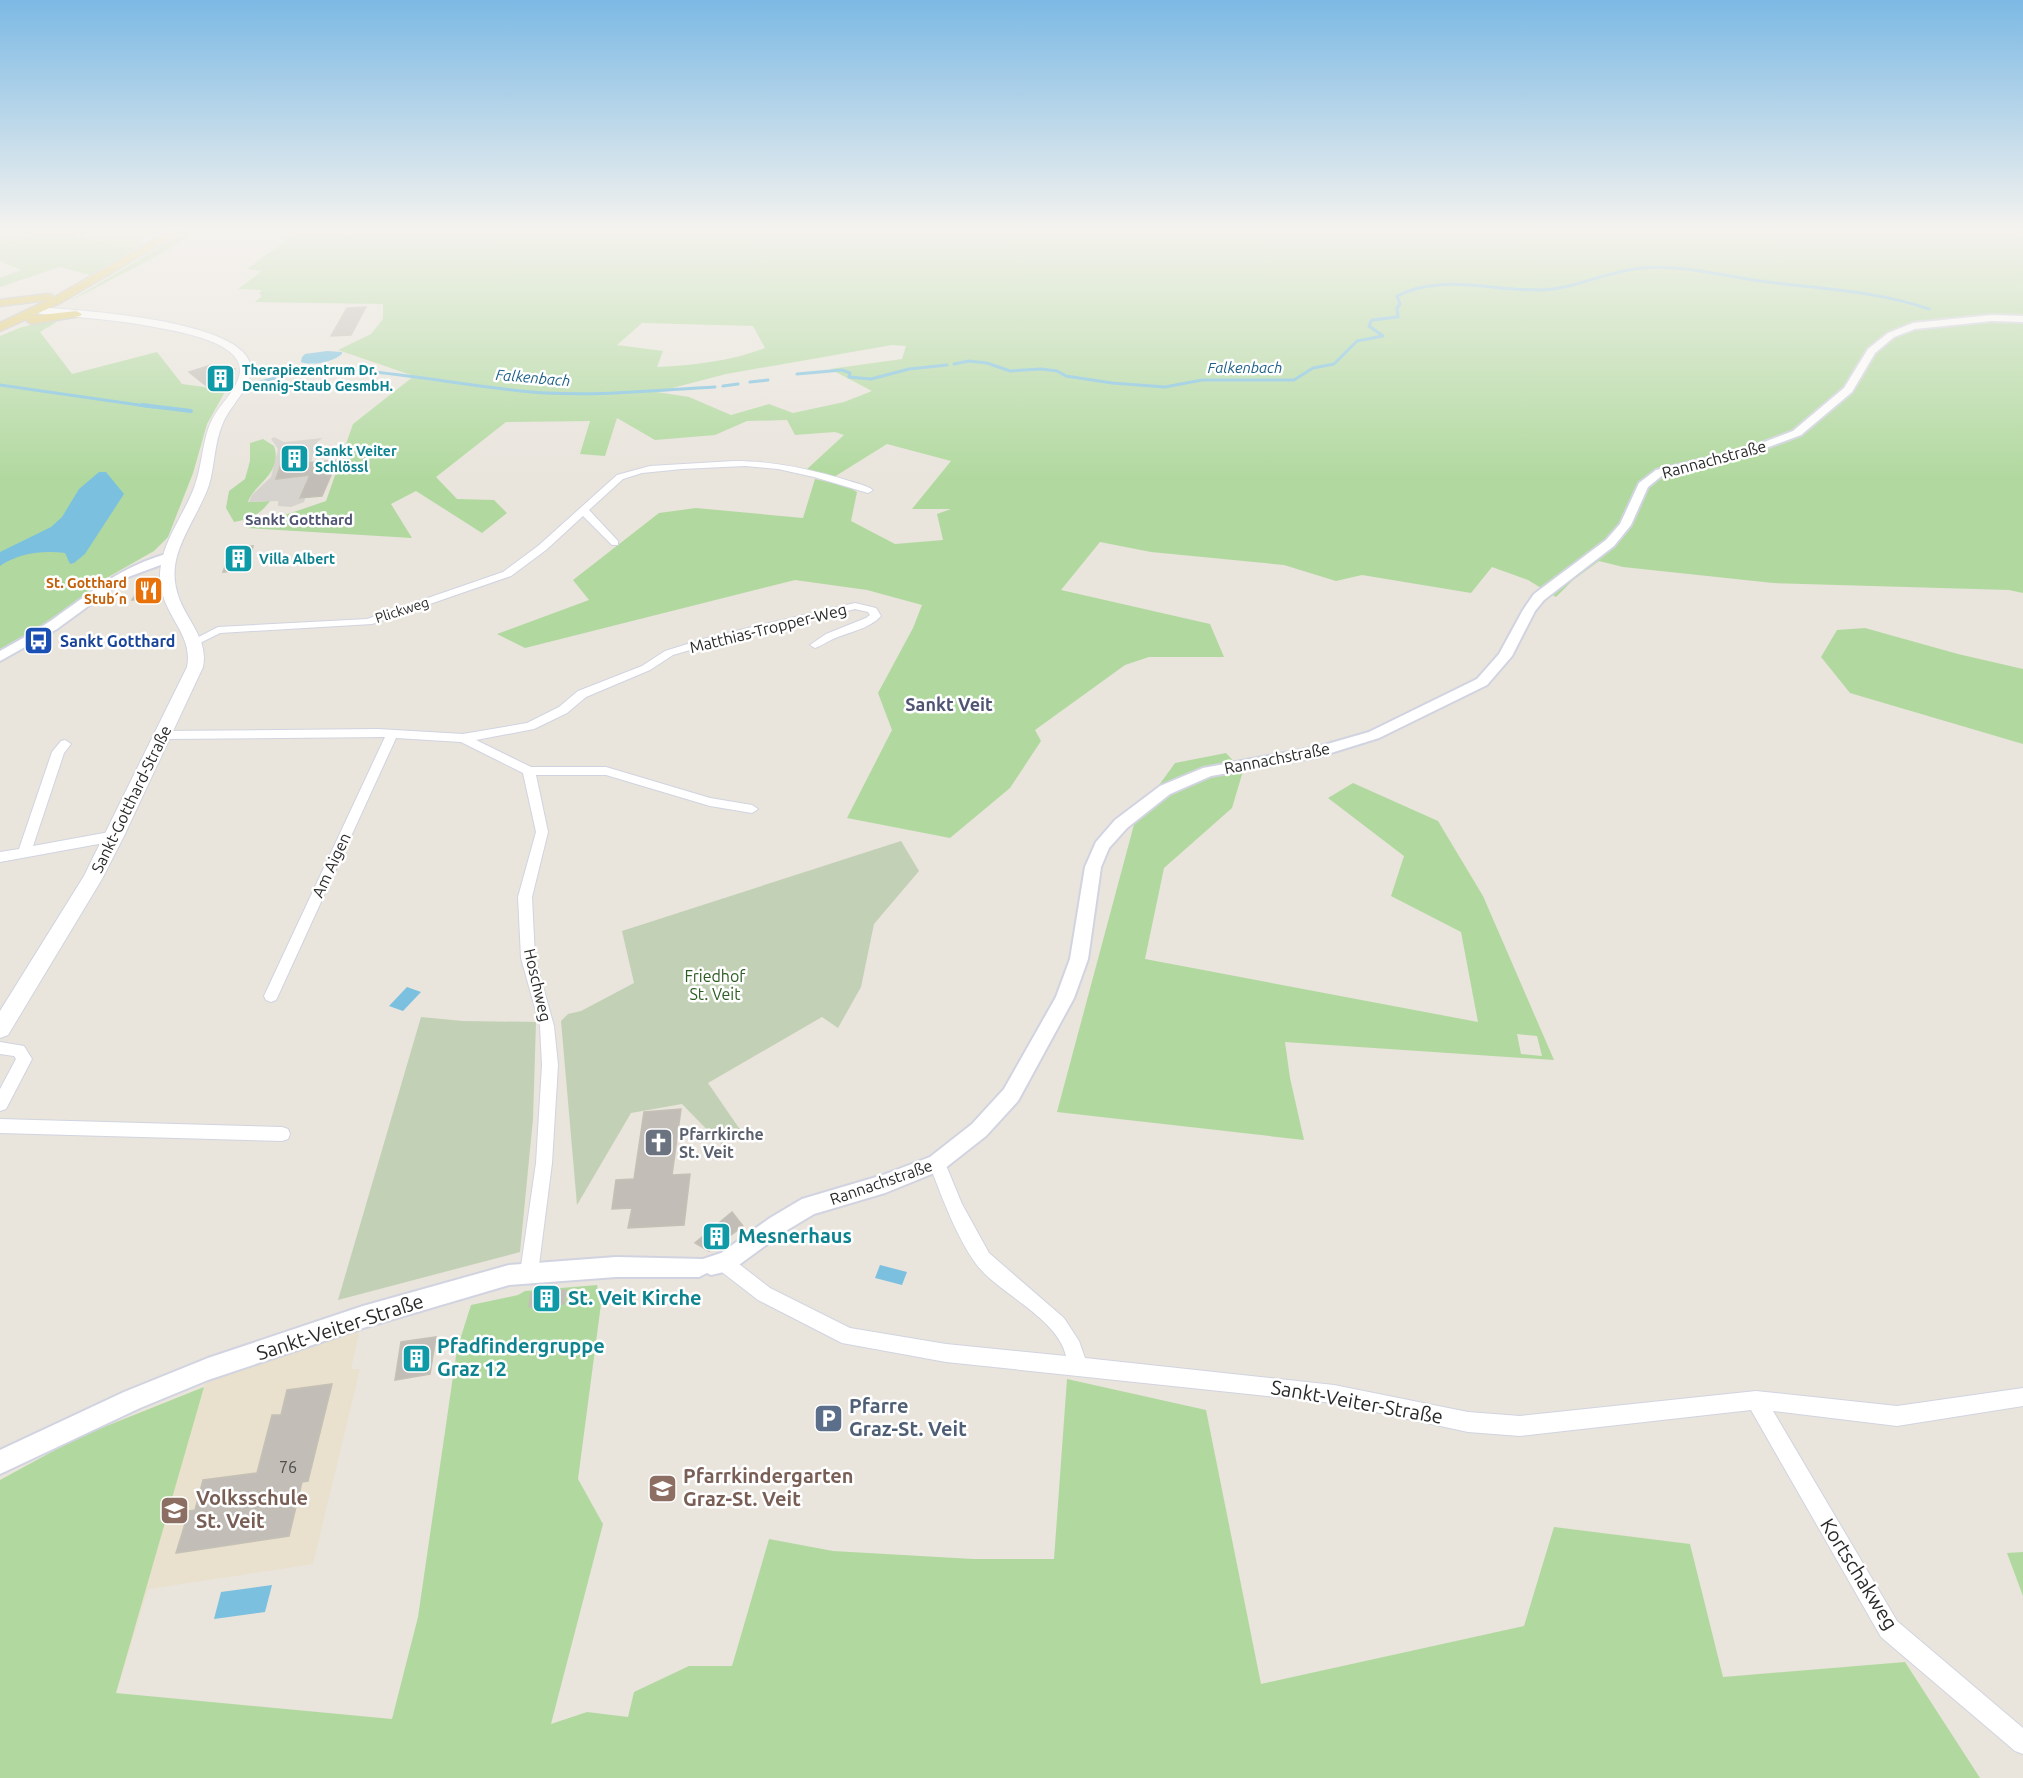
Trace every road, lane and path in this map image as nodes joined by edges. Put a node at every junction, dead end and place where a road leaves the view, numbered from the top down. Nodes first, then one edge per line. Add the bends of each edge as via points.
1 (32, 312) edge
2 (56, 312) edge
3 (76, 314) junction
4 (2023, 319) edge
5 (0, 329) edge
6 (867, 490) dead end
7 (583, 510) junction
8 (615, 543) dead end
9 (170, 557) junction
10 (196, 641) junction
11 (814, 645) dead end
12 (0, 657) edge
13 (392, 734) junction
14 (163, 735) junction
15 (463, 738) junction
16 (65, 744) dead end
17 (529, 771) junction
18 (752, 809) dead end
19 (115, 836) junction
20 (25, 852) junction
21 (0, 857) edge
22 (271, 996) dead end
23 (0, 1029) edge
24 (0, 1048) edge
25 (0, 1104) edge
26 (0, 1126) edge
27 (282, 1134) dead end
28 (937, 1163) junction
29 (711, 1265) junction
30 (529, 1273) junction
31 (1077, 1366) junction
32 (2023, 1397) edge
33 (1756, 1400) junction
34 (0, 1462) edge
35 (2023, 1743) edge

1 - 5 main road
2 - 3 main road
3 - 5 main road
3 - 9 main road via 154,322 194,332 230,345 240,352 245,363 245,375 217,421 204,480
4 - 28 street, Rannachstraße via 1934,323 1891,335 1872,351 1848,390 1797,433 1746,452 1660,472 1643,485 1625,525 1610,543 1539,597 1505,656 1482,682 1374,735 1318,752 1208,772 1165,790 1135,812 1102,846 1093,867 1079,959 1065,998 1033,1057 1011,1095 979,1130
6 - 7 street, Plickweg via 765,465 660,468 620,477
7 - 8 street
7 - 10 street, Plickweg via 507,574 396,614 368,622 218,630
9 - 10 main road via 172,603
9 - 12 street via 127,571 56,623
10 - 14 main road, Sankt-Gotthard-Straße via 195,667
11 - 15 street, Matthias-Tropper-Weg via 876,616 872,610 855,606 714,639 669,653 646,668 582,694 563,710 530,726
13 - 14 street
13 - 15 street
13 - 22 street, Am Aigen
14 - 19 main road, Sankt-Gotthard-Straße
15 - 17 street
16 - 20 street via 58,752
17 - 18 street via 606,771 710,802
17 - 30 street, Hoschweg via 542,832 525,897 528,958 548,1026 550,1065 544,1163
19 - 20 street
19 - 23 main road, Sankt-Gotthard-Straße
20 - 21 street
24 - 25 street via 19,1050 24,1059
26 - 27 street
28 - 29 street, Rannachstraße via 885,1184 809,1206 756,1243
28 - 31 street via 955,1208 984,1259 1058,1324 1073,1347
29 - 30 street, Sankt-Veiter-Straße
29 - 31 street, Sankt-Veiter-Straße via 817,1324 849,1337 946,1353
30 - 34 street, Sankt-Veiter-Straße via 509,1275 363,1317 207,1369
31 - 33 street, Sankt-Veiter-Straße via 1334,1394 1468,1422 1520,1426
32 - 33 street, Sankt-Veiter-Straße via 1897,1416
33 - 35 street, Kortschakweg via 1889,1629

